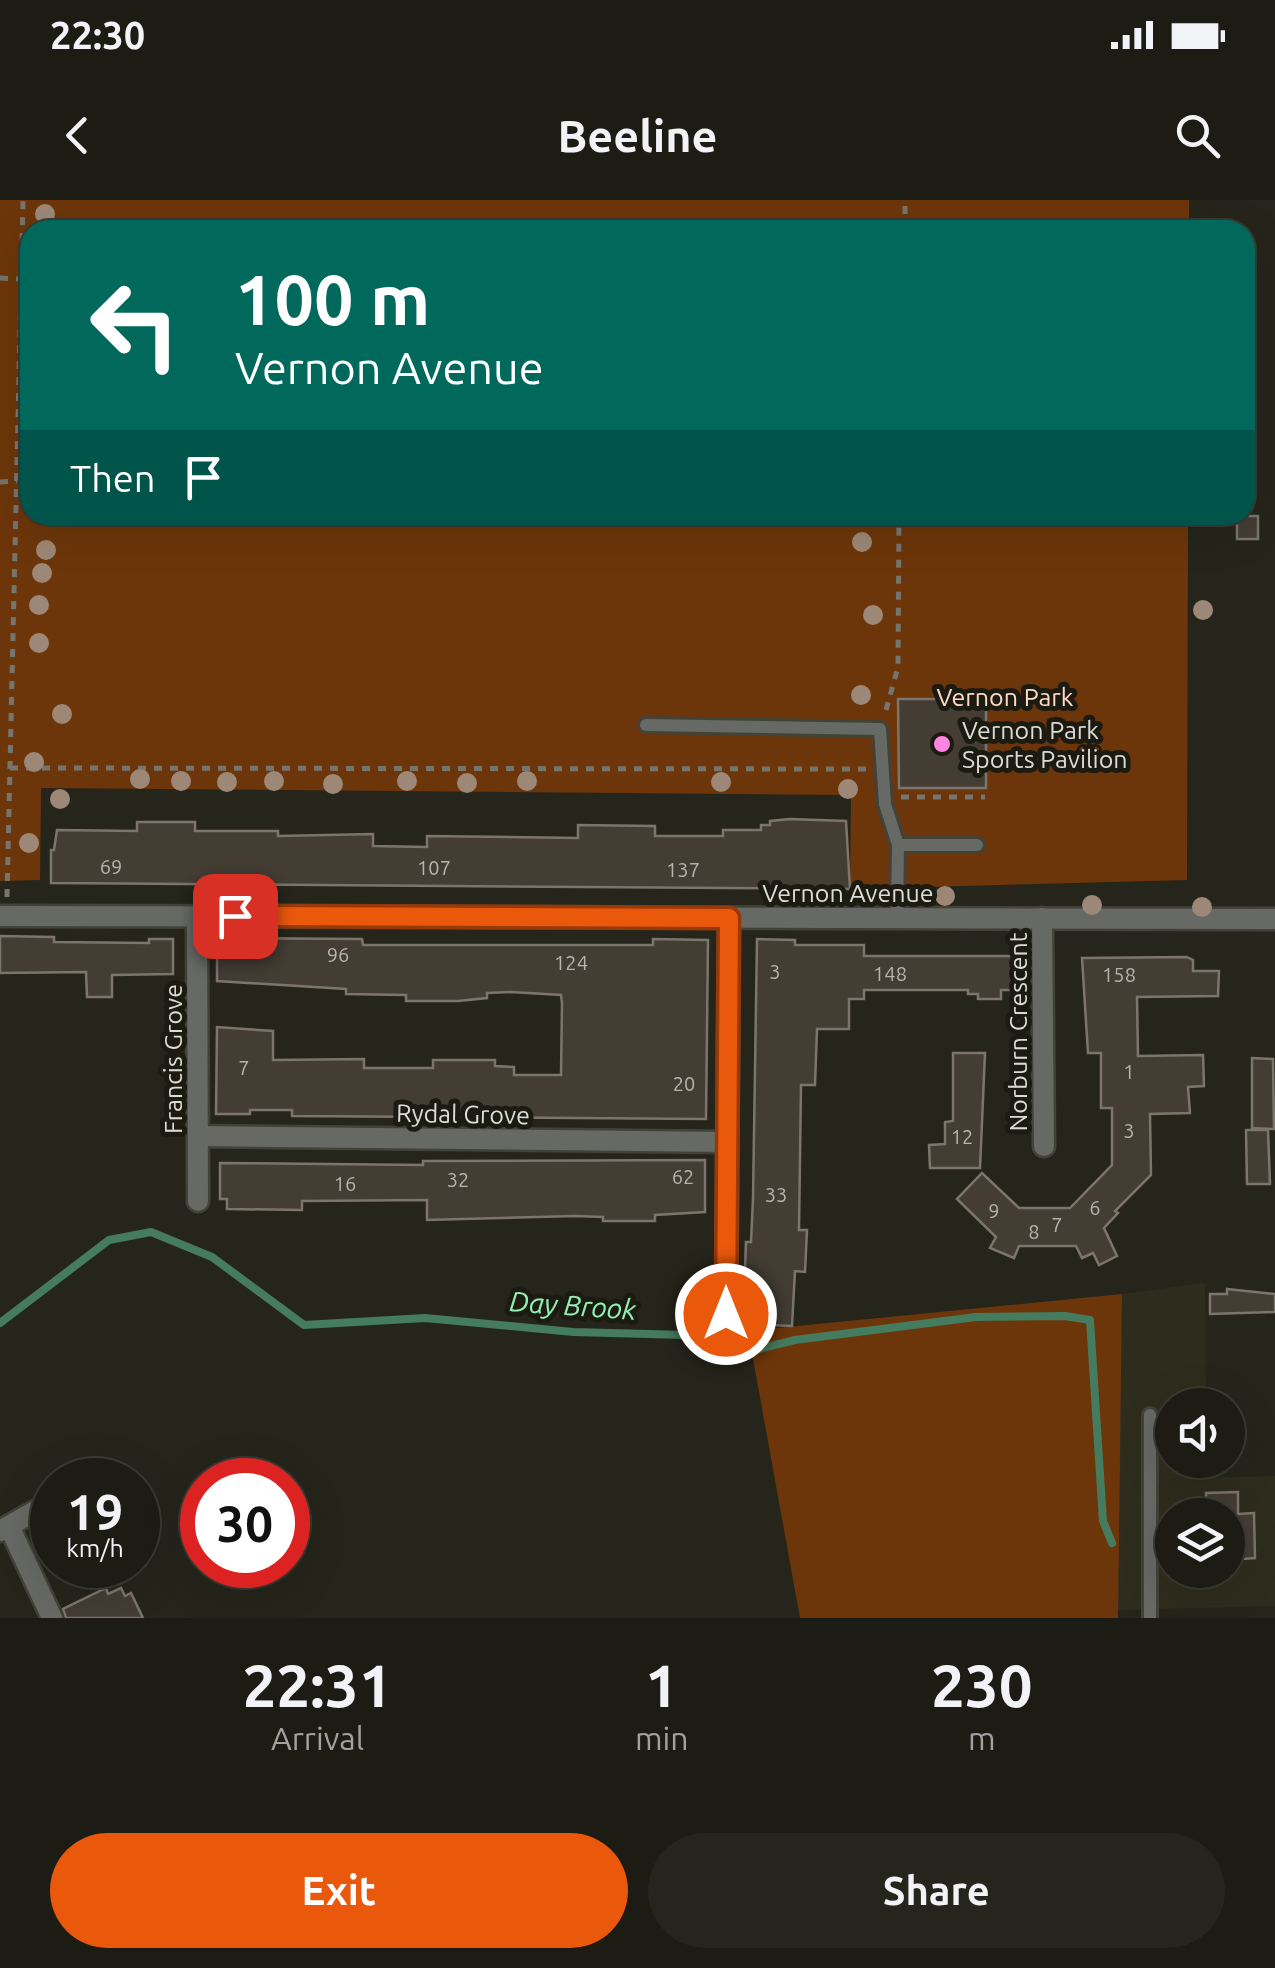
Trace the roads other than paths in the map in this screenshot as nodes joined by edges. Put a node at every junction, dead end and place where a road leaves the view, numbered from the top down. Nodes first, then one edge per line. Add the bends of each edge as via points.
1 (646, 725) dead end
2 (898, 845) junction
3 (977, 845) dead end
4 (3, 916) edge
5 (197, 916) junction
6 (729, 918) junction
7 (897, 918) junction
8 (1042, 918) junction
9 (1275, 919) edge
10 (198, 1136) junction
11 (727, 1142) junction
12 (1044, 1146) dead end
13 (198, 1201) dead end
14 (726, 1314) dead end
15 (1150, 1415) dead end
16 (30, 1514) edge
17 (4, 1528) edge
18 (52, 1618) edge
19 (1150, 1618) edge

1 - 2 lane via 880,730 884,796
2 - 3 lane
2 - 7 lane
4 - 5 street, Vernon Avenue
5 - 6 street, Vernon Avenue
5 - 10 street, Francis Grove
6 - 7 street, Vernon Avenue
6 - 11 street
7 - 8 street, Vernon Avenue
8 - 9 street, Vernon Avenue
8 - 12 street, Norburn Crescent
10 - 11 street, Rydal Grove
10 - 13 street, Francis Grove
11 - 14 street
15 - 19 lane
16 - 17 street
17 - 18 street

